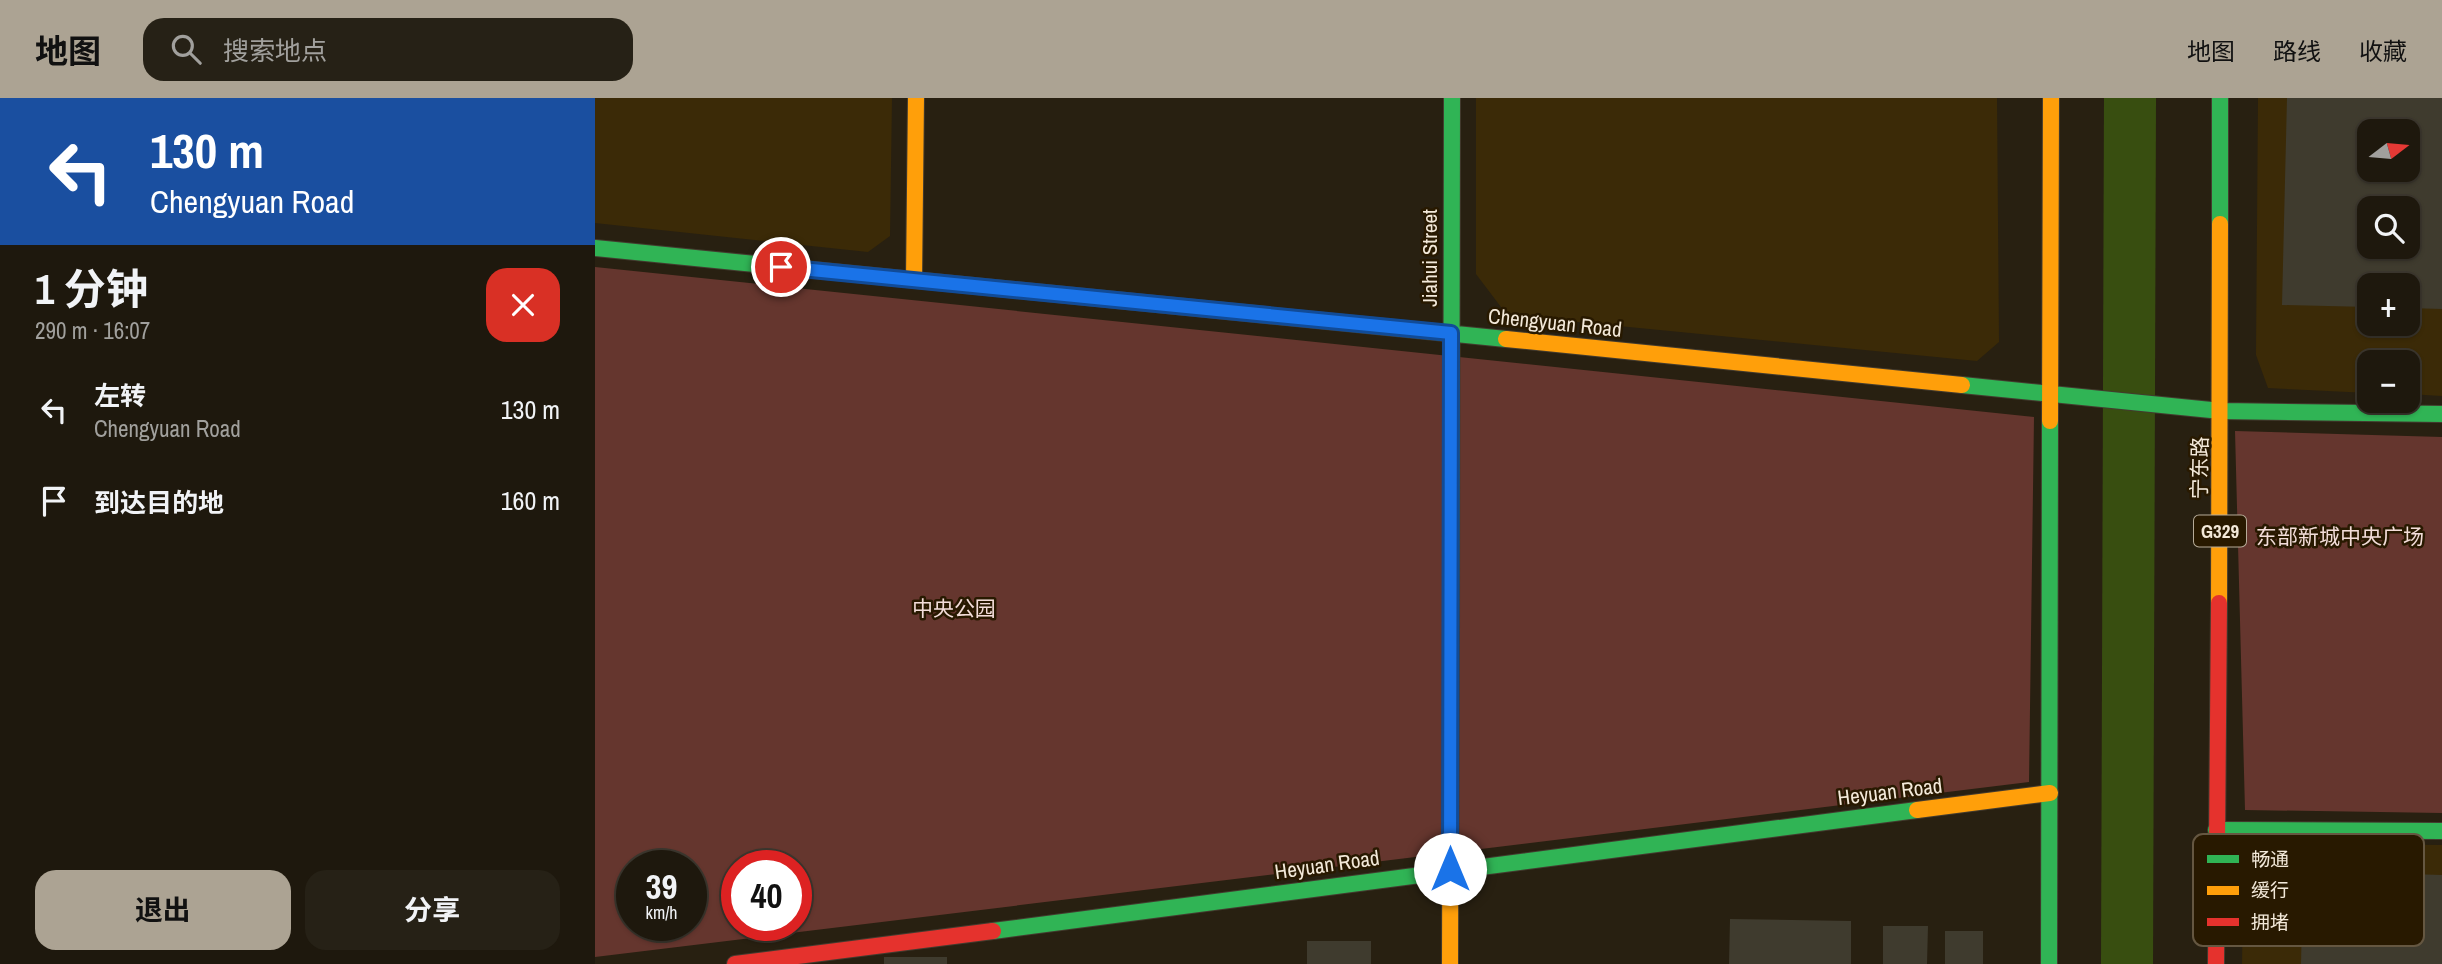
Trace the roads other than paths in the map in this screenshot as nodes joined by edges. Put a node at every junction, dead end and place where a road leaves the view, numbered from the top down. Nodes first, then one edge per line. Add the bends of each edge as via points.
1 (916, 98) edge
2 (1452, 98) edge
3 (2051, 98) edge
4 (2220, 98) edge
5 (595, 248) edge
6 (914, 280) junction
7 (1451, 333) junction
8 (2051, 394) junction
9 (2221, 411) junction
10 (2442, 414) edge
11 (2050, 793) junction
12 (2216, 830) junction
13 (2442, 831) edge
14 (2216, 834) edge
15 (1450, 869) junction
16 (2216, 946) edge
17 (818, 959) edge
18 (735, 964) edge
19 (1450, 964) edge
20 (2049, 964) edge
21 (2216, 964) edge

1 - 6 street
2 - 7 street, Jiahui Street
3 - 8 street
4 - 9 street, 宁东路 / G329
5 - 6 street, Chengyuan Road
6 - 7 street, Chengyuan Road
7 - 8 street, Chengyuan Road
7 - 15 street, Jiahui Street
8 - 9 street, Chengyuan Road
8 - 11 street
9 - 10 street, Chengyuan Road
9 - 12 street, 宁东路 / G329
11 - 15 street, Heyuan Road
11 - 20 street
12 - 13 street
12 - 14 street, 宁东路 / G329
15 - 17 street, Heyuan Road
15 - 19 street, Jiahui Street
16 - 21 street, 宁东路 / G329
17 - 18 street, Heyuan Road

